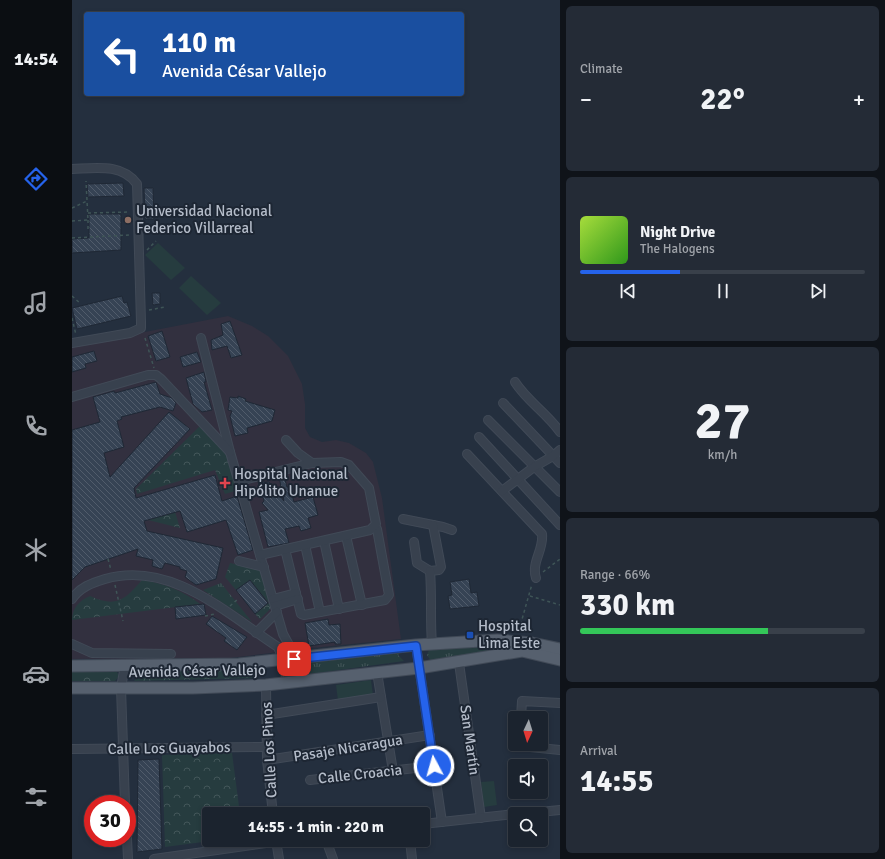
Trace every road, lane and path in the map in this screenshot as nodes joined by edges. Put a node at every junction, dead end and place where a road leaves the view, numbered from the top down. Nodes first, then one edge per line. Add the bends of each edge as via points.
1 (72, 169) edge
2 (86, 181) dead end
3 (87, 201) junction
4 (72, 208) edge
5 (138, 211) junction
6 (87, 213) junction
7 (88, 220) junction
8 (72, 221) edge
9 (88, 230) dead end
10 (139, 235) junction
11 (72, 238) edge
12 (156, 241) dead end
13 (139, 252) junction
14 (72, 296) edge
15 (81, 304) dead end
16 (165, 307) dead end
17 (141, 312) junction
18 (72, 318) edge
19 (145, 338) dead end
20 (201, 338) dead end
21 (75, 343) edge
22 (156, 375) junction
23 (515, 382) dead end
24 (72, 396) edge
25 (503, 403) dead end
26 (488, 420) dead end
27 (560, 432) edge
28 (479, 437) dead end
29 (286, 440) dead end
30 (560, 450) edge
31 (230, 452) junction
32 (467, 454) dead end
33 (553, 456) junction
34 (312, 463) junction
35 (560, 463) edge
36 (534, 467) junction
37 (519, 480) junction
38 (239, 481) junction
39 (502, 491) junction
40 (560, 492) edge
41 (403, 519) dead end
42 (433, 525) junction
43 (560, 525) edge
44 (374, 527) junction
45 (452, 530) dead end
46 (346, 536) junction
47 (324, 541) junction
48 (414, 542) dead end
49 (305, 545) junction
50 (285, 550) junction
51 (260, 554) junction
52 (108, 559) dead end
53 (560, 559) edge
54 (239, 561) dead end
55 (264, 566) junction
56 (430, 571) junction
57 (113, 577) junction
58 (536, 578) junction
59 (297, 596) junction
60 (530, 596) junction
61 (72, 599) edge
62 (362, 605) junction
63 (560, 605) edge
64 (275, 606) junction
65 (339, 609) junction
66 (320, 612) junction
67 (123, 621) dead end
68 (519, 630) dead end
69 (256, 633) junction
70 (72, 644) edge
71 (432, 644) junction
72 (416, 646) junction
73 (560, 649) edge
74 (171, 654) dead end
75 (307, 657) junction
76 (281, 660) junction
77 (560, 660) edge
78 (459, 663) junction
79 (72, 666) edge
80 (125, 666) junction
81 (419, 668) junction
82 (377, 672) junction
83 (266, 685) junction
84 (72, 688) edge
85 (122, 688) junction
86 (382, 698) junction
87 (560, 703) edge
88 (521, 711) edge
89 (266, 715) junction
90 (430, 735) junction
91 (389, 741) junction
92 (266, 747) junction
93 (548, 748) edge
94 (72, 749) edge
95 (123, 749) junction
96 (560, 750) edge
97 (266, 760) junction
98 (434, 766) junction
99 (393, 771) junction
100 (310, 780) dead end
101 (125, 795) edge
102 (272, 807) edge
103 (560, 810) edge
104 (548, 811) edge
105 (508, 815) edge
106 (481, 818) junction
107 (442, 822) junction
108 (430, 823) edge
109 (127, 847) edge
110 (235, 847) edge
111 (277, 847) edge
112 (329, 847) edge
113 (411, 847) edge
114 (128, 859) edge
115 (154, 859) edge
116 (279, 859) edge
117 (333, 859) edge
118 (412, 859) edge

1 - 5 street via 108,168 123,171 131,176 137,184
2 - 3 path
3 - 4 path
3 - 6 path
5 - 6 path
5 - 10 street
6 - 7 path
7 - 8 path
7 - 9 path
10 - 11 path
10 - 13 street
12 - 13 path via 145,252
13 - 17 street
14 - 15 path
16 - 17 path
17 - 21 street via 141,328 135,331
18 - 21 path
19 - 22 path
20 - 31 street
22 - 24 street
22 - 31 street
23 - 27 street via 522,393 547,415
25 - 33 street
26 - 36 street
28 - 37 street
29 - 34 street
30 - 33 street
31 - 38 street
32 - 39 street
33 - 35 street
33 - 36 street
34 - 38 street
34 - 44 street via 345,463 366,481 375,520
36 - 37 street
36 - 40 street
37 - 39 street
37 - 43 street
38 - 51 street
39 - 58 street via 542,534 543,540 535,562
41 - 42 street
42 - 45 street
42 - 56 street via 441,567 439,570
44 - 46 street
44 - 62 street via 377,529 389,595 386,600
46 - 47 street
46 - 62 street
47 - 49 street
47 - 65 street
48 - 56 street via 417,563
49 - 50 street
49 - 66 street
50 - 51 street
50 - 59 street
51 - 55 street
52 - 57 path
53 - 58 path
54 - 55 street
55 - 64 street
56 - 71 street
57 - 61 street via 88,585
57 - 67 path
57 - 69 street via 140,574 172,581 206,599
58 - 60 path via 530,588
59 - 64 street
59 - 66 street via 301,614
60 - 63 path
60 - 68 path
62 - 65 street
64 - 69 street
64 - 75 street via 286,640
65 - 66 street
69 - 76 street via 278,647
70 - 74 street via 92,653
71 - 72 main road, Avenida César Vallejo
71 - 73 main road, Avenida César Vallejo via 497,640
72 - 75 main road, Avenida César Vallejo
72 - 81 street
75 - 76 main road, Avenida César Vallejo
76 - 80 main road, Avenida César Vallejo via 226,665
77 - 78 main road, Avenida César Vallejo via 522,651
78 - 81 main road, Avenida César Vallejo
78 - 106 street, San Martín
79 - 80 main road, Avenida César Vallejo
80 - 85 street
81 - 82 main road, Avenida César Vallejo
81 - 90 street
82 - 83 main road, Avenida César Vallejo
82 - 86 street
83 - 85 main road, Avenida César Vallejo
83 - 89 street, Calle Los Pinos
84 - 85 main road, Avenida César Vallejo
85 - 95 street
86 - 89 street
86 - 91 street
87 - 88 street via 522,701
89 - 92 street, Calle Los Pinos
90 - 91 street, Pasaje Nicaragua
90 - 98 street
91 - 97 street, Pasaje Nicaragua
91 - 99 street
92 - 95 street, Calle Los Guayabos
92 - 97 street, Calle Los Pinos
93 - 96 street
94 - 95 street, Calle Los Guayabos
95 - 101 street
97 - 102 street, Calle Los Pinos
98 - 99 street, Calle Croacia
98 - 107 street
99 - 100 street, Calle Croacia
103 - 104 street
105 - 106 street
106 - 107 street
107 - 108 street
109 - 114 street
110 - 115 street
111 - 116 street
112 - 117 street
113 - 118 street

